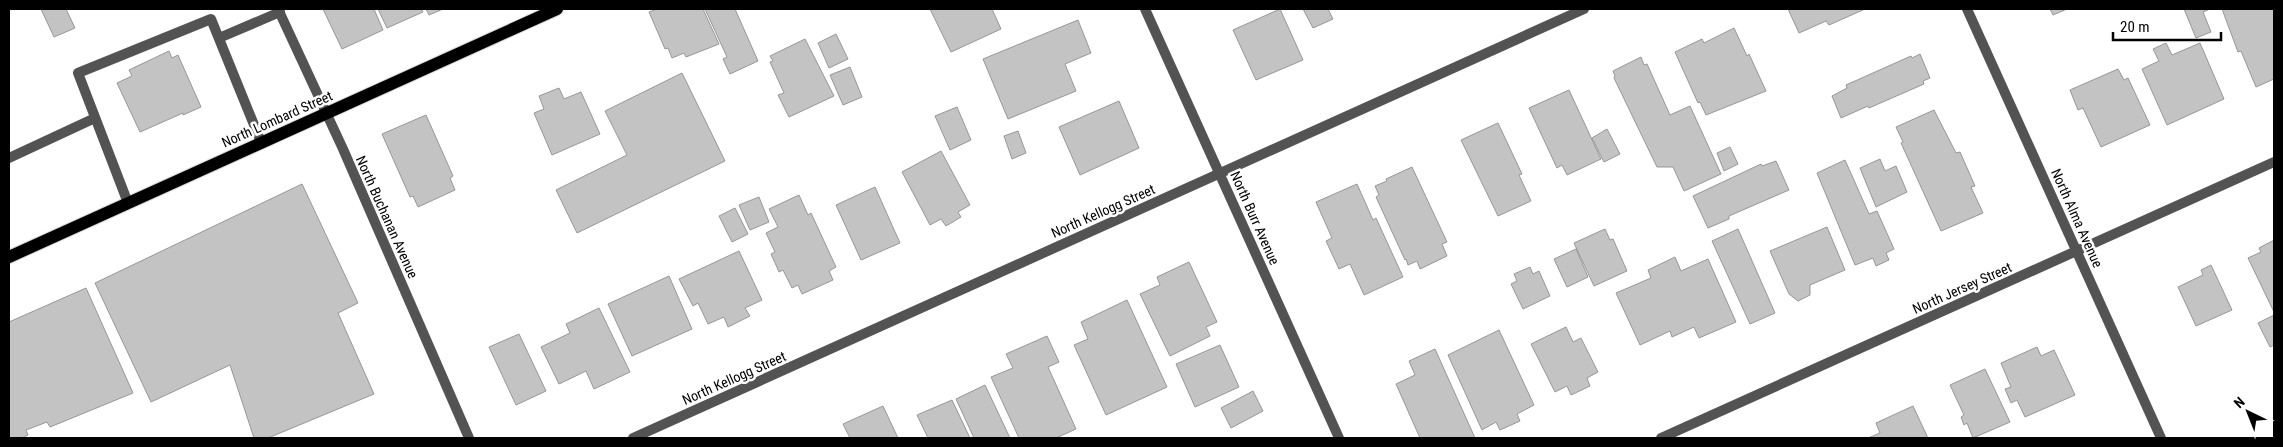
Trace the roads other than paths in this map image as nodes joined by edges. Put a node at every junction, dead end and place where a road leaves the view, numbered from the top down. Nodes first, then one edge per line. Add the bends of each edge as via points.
1 (557, 9) edge
2 (1145, 9) edge
3 (1584, 9) edge
4 (1967, 9) edge
5 (279, 11) edge
6 (219, 38) junction
7 (326, 114) junction
8 (95, 118) junction
9 (262, 142) junction
10 (9, 158) edge
11 (2274, 162) edge
12 (1220, 174) junction
13 (128, 203) junction
14 (2076, 251) junction
15 (9, 257) edge
16 (469, 438) edge
17 (633, 438) edge
18 (1339, 438) edge
19 (1661, 438) edge
20 (2161, 438) edge

1 - 7 main road, North Lombard Street
2 - 12 street, North Burr Avenue
3 - 12 street, North Kellogg Street
4 - 14 street, North Alma Avenue
5 - 6 street
5 - 7 street, North Buchanan Avenue
6 - 8 street via 211,20 78,73
6 - 9 street
7 - 9 main road, North Lombard Street
7 - 16 street, North Buchanan Avenue
8 - 10 street
8 - 13 street
9 - 13 main road, North Lombard Street
11 - 14 street, North Jersey Street
12 - 17 street, North Kellogg Street
12 - 18 street, North Burr Avenue
13 - 15 main road, North Lombard Street
14 - 19 street, North Jersey Street
14 - 20 street, North Alma Avenue

